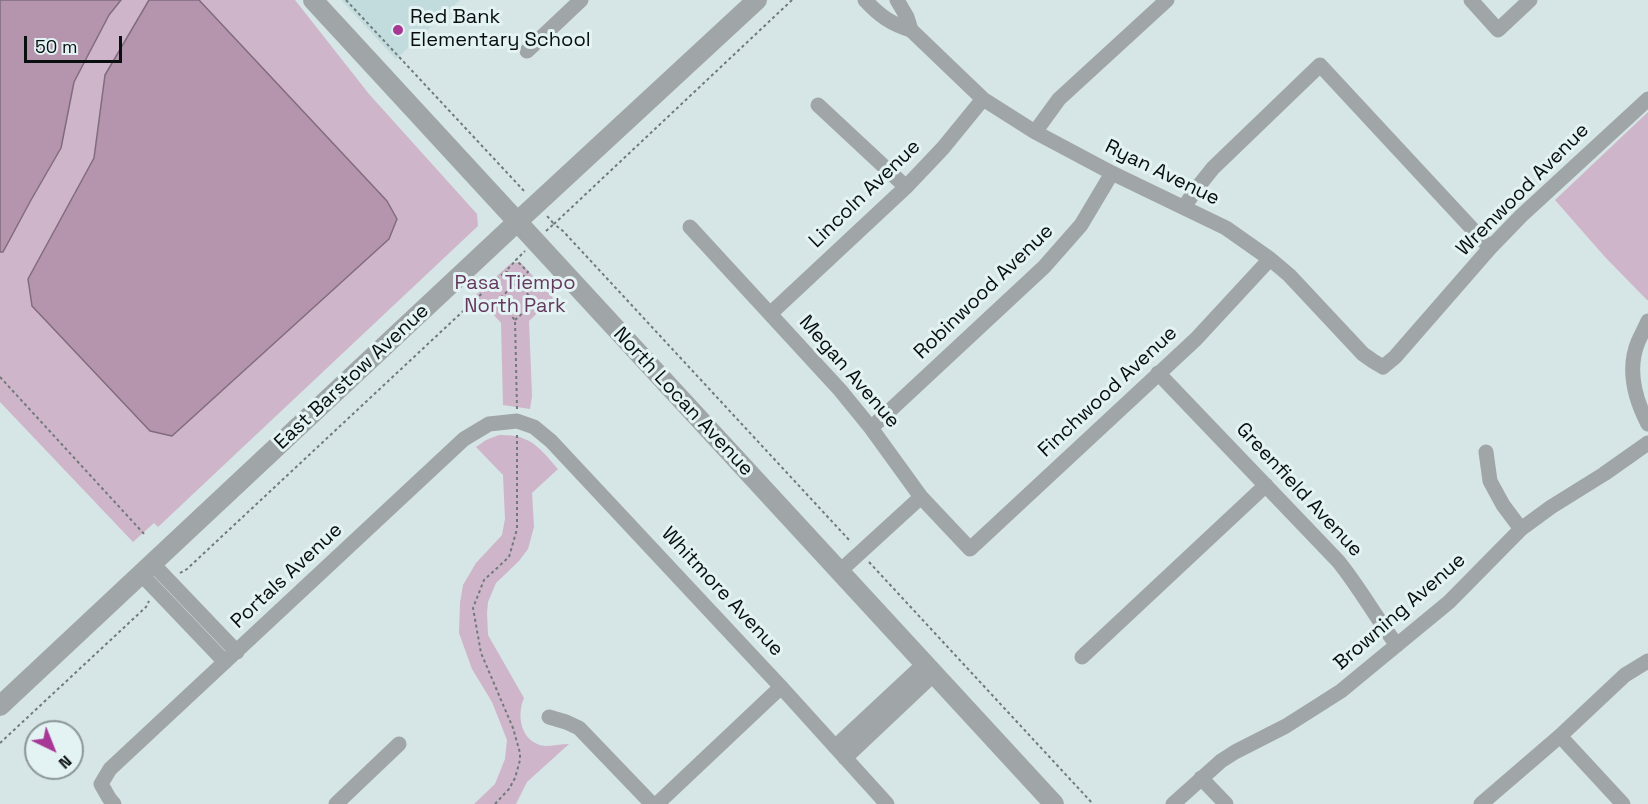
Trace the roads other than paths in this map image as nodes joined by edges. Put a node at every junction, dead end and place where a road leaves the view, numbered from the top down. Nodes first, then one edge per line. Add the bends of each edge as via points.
1 (313, 0) edge
2 (581, 0) edge
3 (757, 0) edge
4 (865, 0) edge
5 (897, 0) edge
6 (1167, 0) edge
7 (1471, 0) edge
8 (1530, 0) edge
9 (911, 30) junction
10 (527, 51) dead end
11 (983, 99) junction
12 (1648, 99) edge
13 (818, 105) dead end
14 (1035, 132) junction
15 (1112, 174) junction
16 (906, 187) junction
17 (1184, 207) junction
18 (517, 222) junction
19 (690, 227) dead end
20 (1490, 248) junction
21 (1270, 259) junction
22 (770, 314) junction
23 (1648, 321) edge
24 (1383, 367) joint
25 (1158, 373) junction
26 (517, 422) joint
27 (1648, 424) edge
28 (871, 428) junction
29 (1648, 443) edge
30 (1486, 452) dead end
31 (1266, 485) junction
32 (921, 497) junction
33 (1521, 529) junction
34 (970, 549) joint
35 (146, 569) junction
36 (840, 571) junction
37 (1397, 645) junction
38 (231, 657) junction
39 (1082, 657) dead end
40 (1648, 661) edge
41 (929, 669) junction
42 (781, 687) junction
43 (0, 706) edge
44 (549, 717) dead end
45 (1560, 736) junction
46 (399, 744) dead end
47 (840, 752) junction
48 (1201, 778) junction
49 (342, 802) edge
50 (114, 804) edge
51 (652, 804) edge
52 (657, 804) edge
53 (887, 804) edge
54 (1054, 804) edge
55 (1173, 804) edge
56 (1226, 804) edge
57 (1481, 804) edge
58 (1623, 804) edge

1 - 18 street, North Locan Avenue
2 - 10 street
3 - 18 street, East Barstow Avenue
4 - 9 street, Ryan Avenue via 879,15
5 - 9 street, Ryan Avenue
6 - 14 street via 1059,99
7 - 8 street via 1498,30
9 - 11 street, Ryan Avenue
11 - 14 street, Ryan Avenue
11 - 16 street, Lincoln Avenue
12 - 20 street, Wrenwood Avenue
13 - 16 street
14 - 15 street, Ryan Avenue
15 - 17 street, Ryan Avenue
15 - 28 street, Robinwood Avenue via 1081,225 1044,267
16 - 22 street, Lincoln Avenue
17 - 20 street via 1213,168 1320,65
17 - 21 street, Ryan Avenue via 1226,228
18 - 35 street, East Barstow Avenue
18 - 36 street, North Locan Avenue
19 - 22 street, Megan Avenue
20 - 24 street, Wrenwood Avenue
21 - 24 street, Ryan Avenue via 1363,354
21 - 25 street, Finchwood Avenue via 1222,313
22 - 28 street, Megan Avenue
23 - 27 street via 1637,344 1633,367 1634,388
25 - 31 street, Greenfield Avenue
25 - 34 street, Finchwood Avenue
26 - 38 street, Portals Avenue via 489,424 464,439
26 - 42 street, Whitmore Avenue via 534,427 550,441
28 - 32 street, Megan Avenue
29 - 33 street, Browning Avenue
30 - 33 street via 1490,481
31 - 37 street, Greenfield Avenue via 1338,561
31 - 39 street
32 - 34 street, Megan Avenue
32 - 36 street
33 - 37 street, Browning Avenue via 1449,603
35 - 38 street
35 - 43 street, East Barstow Avenue
36 - 41 street, North Locan Avenue
37 - 48 street, Browning Avenue via 1341,691 1235,752
38 - 50 street, Portals Avenue via 110,769 101,784
40 - 45 street via 1624,675
41 - 47 street
41 - 54 street, North Locan Avenue
42 - 47 street, Whitmore Avenue
42 - 52 street
44 - 51 street via 579,728
45 - 57 street
45 - 58 street
46 - 49 street
47 - 53 street, Whitmore Avenue
48 - 55 street, Browning Avenue
48 - 56 street

